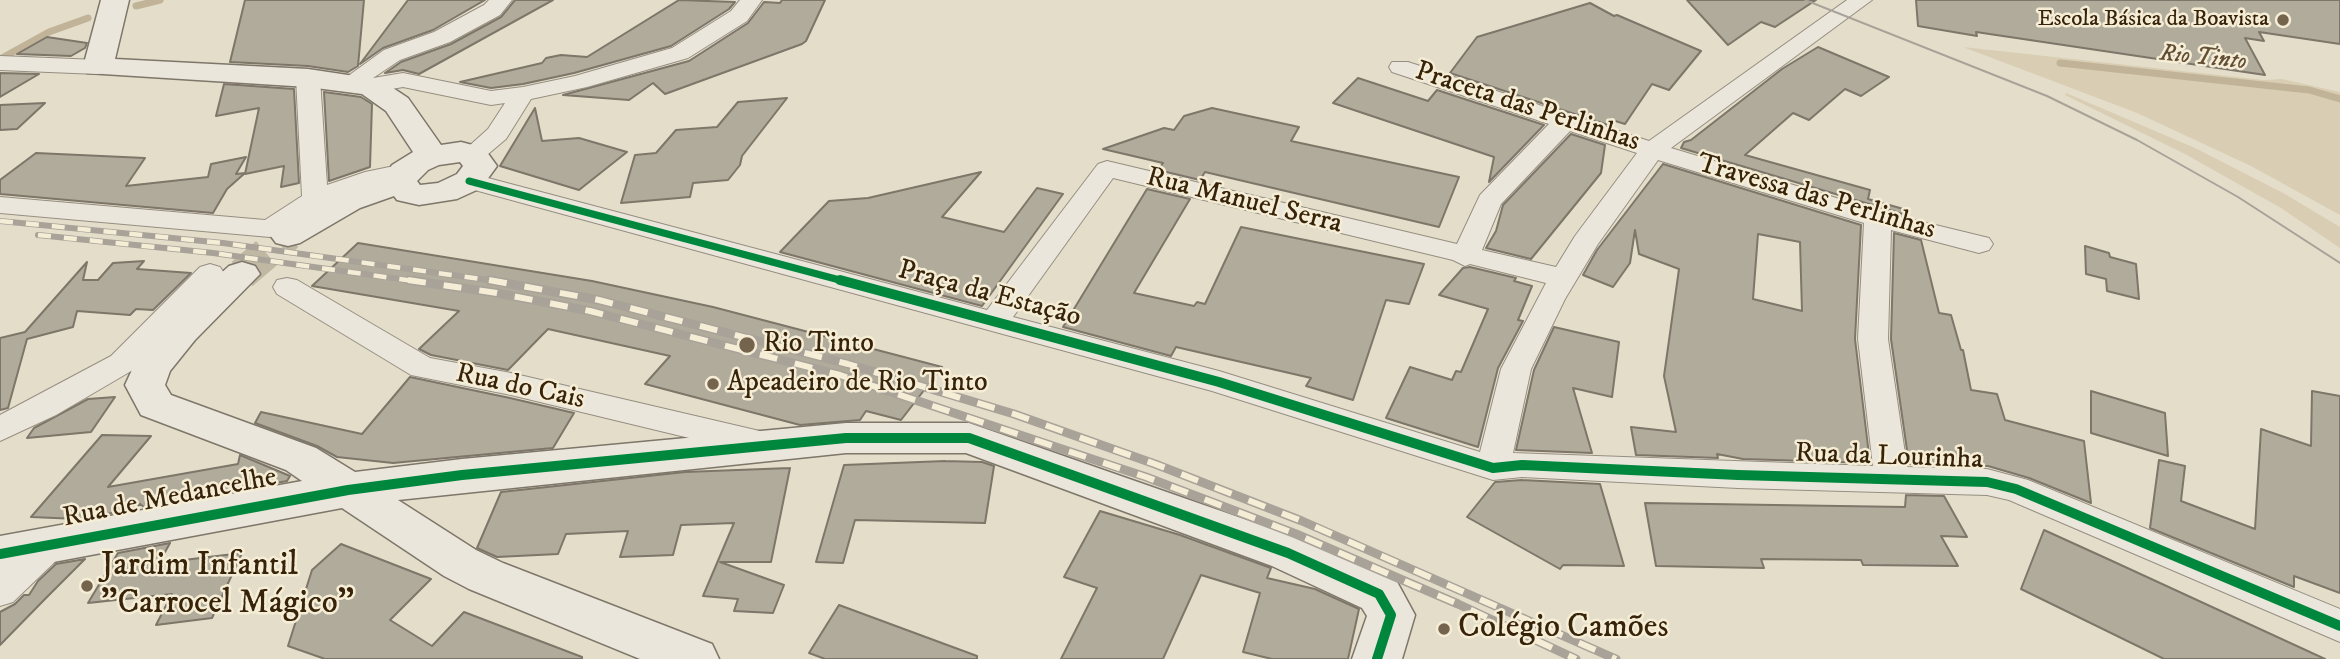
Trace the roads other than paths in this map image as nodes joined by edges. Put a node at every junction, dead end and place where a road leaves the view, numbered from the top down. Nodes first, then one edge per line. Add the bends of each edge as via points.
1 (115, 0) edge
2 (501, 0) edge
3 (751, 0) edge
4 (1861, 0) edge
5 (0, 63) edge
6 (98, 67) junction
7 (1400, 67) dead end
8 (308, 78) junction
9 (360, 85) junction
10 (523, 94) junction
11 (1564, 122) junction
12 (1653, 149) junction
13 (432, 156) junction
14 (470, 168) junction
15 (402, 177) junction
16 (315, 199) junction
17 (0, 205) edge
18 (1878, 219) junction
19 (289, 235) tunnel mouth
20 (1979, 243) dead end
21 (1465, 257) junction
22 (226, 273) joint
23 (1564, 278) junction
24 (288, 287) dead end
25 (995, 320) junction
26 (0, 429) edge
27 (771, 445) junction
28 (1493, 468) junction
29 (1892, 480) junction
30 (348, 490) junction
31 (50, 545) junction
32 (0, 554) edge
33 (0, 591) edge
34 (2340, 626) edge
35 (694, 659) edge
36 (1377, 659) edge

1 - 6 street
2 - 9 street via 492,10 442,37 381,61
3 - 10 street via 739,16 680,53
4 - 12 street
5 - 6 street
6 - 8 street
7 - 11 street, Praceta das Perlinhas
8 - 9 street
8 - 16 street
9 - 10 street via 403,80 491,98
9 - 13 street via 386,95 397,105
10 - 14 street
11 - 12 street, Praceta das Perlinhas
11 - 21 street via 1489,201
12 - 18 street, Travessa das Perlinhas
12 - 23 street
13 - 14 street, Praça da Estação via 461,152
13 - 15 street, Praça da Estação
14 - 15 street via 445,192 432,195 409,193
14 - 25 street, Praça da Estação
15 - 16 street via 374,177
15 - 19 street, Praça da Estação
16 - 17 street via 270,229
18 - 20 street, Travessa das Perlinhas
18 - 29 street via 1874,339
21 - 23 street, Rua Manuel Serra
21 - 25 street, Rua Manuel Serra via 1107,169
22 - 26 street via 122,363
22 - 30 street via 152,367 145,385 156,405 301,459
23 - 28 street via 1516,369
24 - 27 street, Rua do Cais via 422,367
25 - 28 street, Praça da Estação via 1219,382
27 - 30 street
27 - 36 street via 846,438 969,438 1288,553 1379,594 1391,615
28 - 29 street, Rua da Lourinha via 1522,465
29 - 34 street, Rua da Lourinha via 1987,482 2016,489
30 - 31 street, Rua de Medancelhe
30 - 35 street via 486,576
31 - 32 street, Rua de Medancelhe
31 - 33 street

